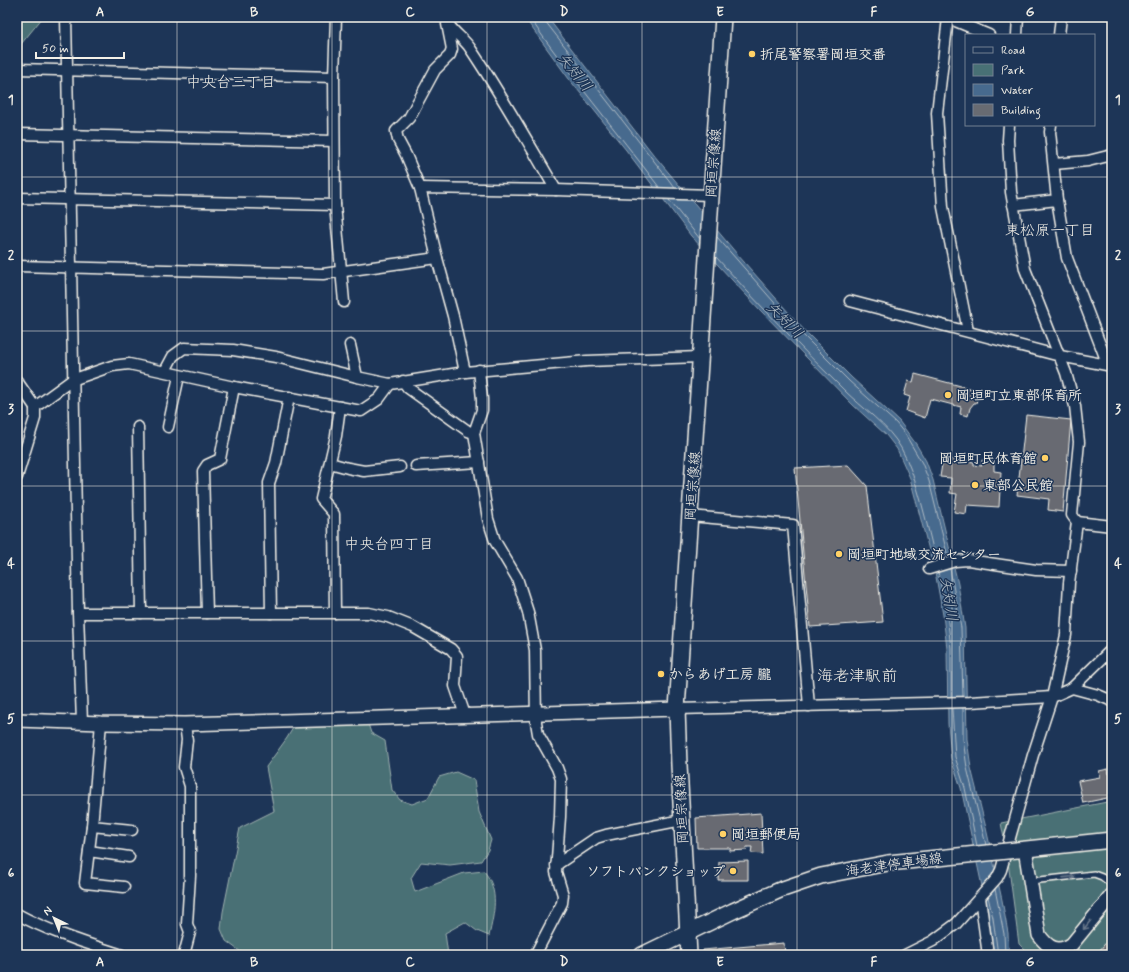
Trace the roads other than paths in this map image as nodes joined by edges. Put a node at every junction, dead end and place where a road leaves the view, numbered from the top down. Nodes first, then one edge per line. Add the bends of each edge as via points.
1 (66, 17) edge
2 (336, 17) edge
3 (723, 17) edge
4 (1018, 17) edge
5 (1061, 17) edge
6 (446, 20) edge
7 (987, 34) edge
8 (1017, 34) edge
9 (1059, 34) edge
10 (17, 69) edge
11 (66, 70) junction
12 (334, 77) junction
13 (1009, 126) edge
14 (1051, 126) edge
15 (17, 134) edge
16 (68, 135) junction
17 (334, 141) junction
18 (1112, 155) edge
19 (1054, 164) junction
20 (420, 188) junction
21 (556, 190) junction
22 (711, 195) junction
23 (17, 198) edge
24 (69, 199) junction
25 (1057, 200) junction
26 (335, 205) junction
27 (1013, 205) junction
28 (437, 258) junction
29 (17, 266) edge
30 (70, 268) junction
31 (340, 272) junction
32 (850, 301) dead end
33 (344, 302) dead end
34 (968, 331) junction
35 (350, 345) dead end
36 (1060, 356) junction
37 (700, 357) junction
38 (1110, 365) edge
39 (479, 370) junction
40 (165, 371) junction
41 (466, 372) junction
42 (179, 376) junction
43 (357, 377) junction
44 (72, 380) junction
45 (17, 381) edge
46 (403, 382) junction
47 (390, 384) junction
48 (234, 387) junction
49 (289, 397) junction
50 (35, 407) junction
51 (340, 407) junction
52 (138, 427) dead end
53 (168, 427) dead end
54 (474, 433) junction
55 (21, 456) edge
56 (479, 462) junction
57 (330, 463) junction
58 (416, 466) dead end
59 (400, 467) dead end
60 (17, 477) edge
61 (690, 516) junction
62 (1077, 522) junction
63 (1112, 526) edge
64 (929, 568) dead end
65 (1071, 571) junction
66 (78, 613) junction
67 (142, 613) junction
68 (207, 613) junction
69 (271, 613) junction
70 (335, 613) junction
71 (1112, 649) edge
72 (1072, 688) junction
73 (1052, 697) junction
74 (1112, 702) edge
75 (809, 706) junction
76 (677, 709) junction
77 (537, 713) junction
78 (465, 715) junction
79 (17, 720) edge
80 (82, 722) junction
81 (101, 723) junction
82 (185, 724) junction
83 (682, 820) junction
84 (92, 826) junction
85 (132, 830) dead end
86 (1112, 840) edge
87 (1021, 849) junction
88 (89, 851) junction
89 (129, 857) dead end
90 (556, 865) junction
91 (1030, 881) junction
92 (1112, 885) edge
93 (124, 887) dead end
94 (1112, 895) edge
95 (980, 898) junction
96 (17, 914) edge
97 (688, 933) junction
98 (122, 955) edge
99 (184, 955) edge
100 (535, 955) edge
101 (642, 955) edge
102 (689, 955) edge
103 (905, 955) edge
104 (988, 955) edge

1 - 11 street
2 - 12 street
3 - 22 main road, 岡垣宗像線
4 - 8 street
5 - 9 street
6 - 20 street via 452,49 450,56 435,70 409,118 396,131
6 - 21 street via 469,46
7 - 34 street via 948,18 937,113 943,206
10 - 11 street
11 - 12 street
11 - 16 street
12 - 17 street
13 - 27 street
14 - 19 street
15 - 16 street
16 - 17 street
16 - 24 street
17 - 26 street
18 - 19 street via 1088,161
19 - 25 street
20 - 21 street
20 - 28 street
21 - 22 street
22 - 37 main road, 岡垣宗像線
23 - 24 street
24 - 26 street
24 - 30 street
25 - 27 street
25 - 38 street via 1067,258
26 - 31 street
27 - 36 street via 1025,269
28 - 31 street
28 - 41 street
29 - 30 street
30 - 31 street via 323,274
30 - 44 street
31 - 33 street
32 - 34 street
34 - 36 street
35 - 43 street
36 - 38 street
36 - 62 street via 1075,406 1079,442 1072,515
37 - 39 street via 587,361
37 - 61 main road, 岡垣宗像線
39 - 41 street
39 - 54 street via 482,410
40 - 42 street
40 - 43 street via 173,356 184,348 254,353
40 - 44 street via 129,364 112,366
41 - 46 street
42 - 48 street
42 - 53 street
43 - 47 street
44 - 50 street
44 - 66 street
45 - 50 street
46 - 47 street
46 - 54 street
47 - 51 street via 379,399 366,409 361,411
48 - 49 street
48 - 68 street via 220,459 207,465 203,470
49 - 51 street
49 - 69 street via 276,463 269,483
50 - 55 street via 35,418
51 - 57 street
52 - 67 street
54 - 56 street
55 - 60 street
56 - 58 street
56 - 77 street via 488,518 495,542 517,578 529,619 535,650
57 - 59 street via 364,471
57 - 70 street via 321,499 334,514
61 - 75 street via 793,525
61 - 76 main road, 岡垣宗像線
62 - 63 street
62 - 65 street
64 - 65 street via 968,560 1036,570
65 - 73 street via 1066,635
66 - 67 street
66 - 80 street
67 - 68 street
68 - 69 street
69 - 70 street
70 - 78 street via 369,613 388,617 413,626 451,650 457,656 456,686
71 - 72 street
72 - 73 street
72 - 74 street
73 - 75 street
73 - 95 street via 1001,870
75 - 76 street
76 - 77 street
76 - 83 main road, 岡垣宗像線
77 - 78 street
77 - 90 street via 538,734 558,768 560,779
78 - 82 street
79 - 80 street
80 - 81 street
81 - 82 street
81 - 84 street
82 - 99 street via 187,740 184,767 190,786 190,932
83 - 90 street via 596,838
83 - 97 main road, 岡垣宗像線
84 - 85 street
84 - 88 street
86 - 87 main road, 海老津停車場線
87 - 91 street
87 - 97 main road, 海老津停車場線, bridge via 888,863 821,876 780,890
88 - 89 street
88 - 93 street via 85,883
90 - 100 street via 562,904
91 -> 92 lane via 1094,874
94 -> 91 street via 1072,944 1058,949 1043,942 1039,935
95 - 103 street via 956,924 933,941
95 - 104 street
96 - 98 street via 39,925
97 - 101 main road, 海老津停車場線
97 - 102 main road, 岡垣宗像線

